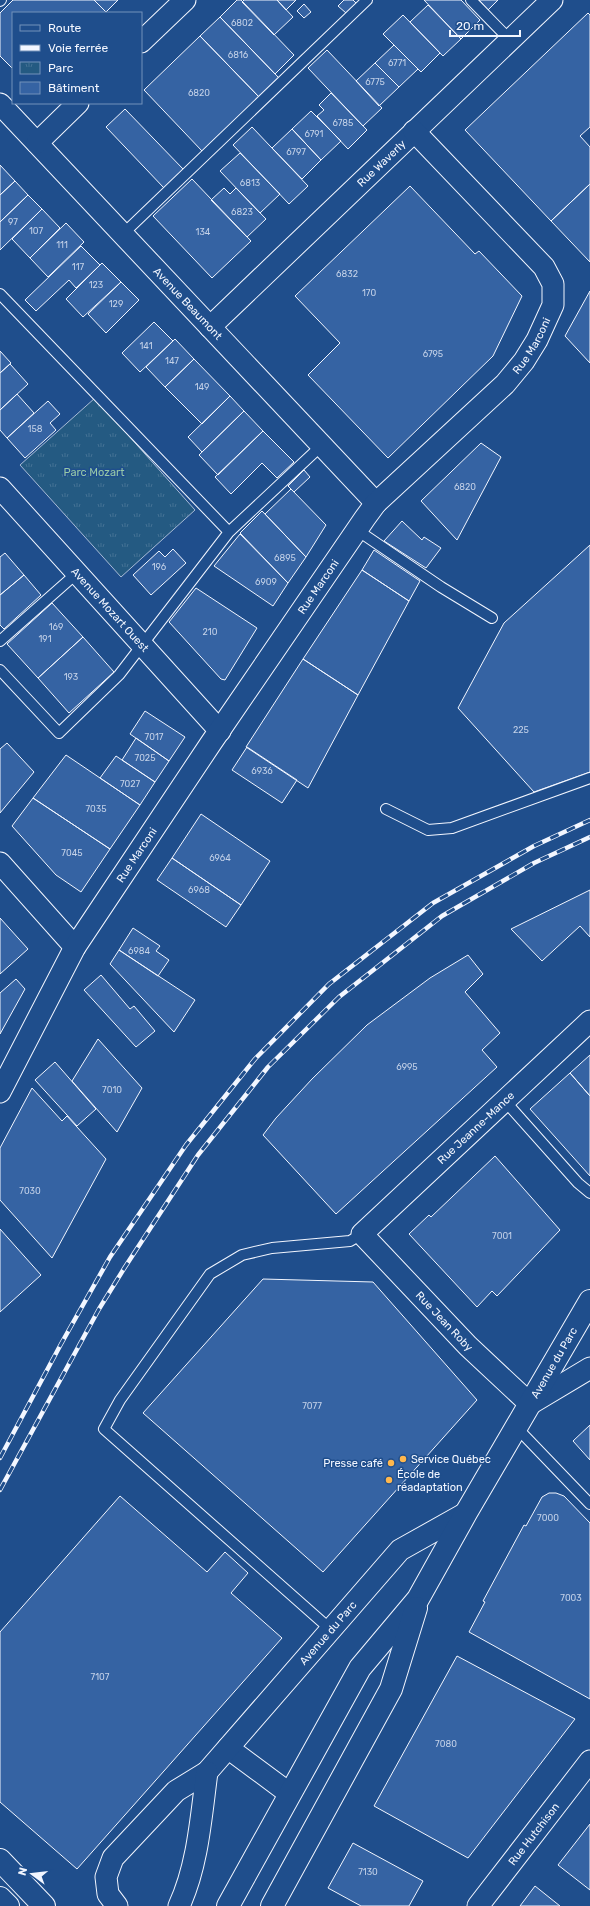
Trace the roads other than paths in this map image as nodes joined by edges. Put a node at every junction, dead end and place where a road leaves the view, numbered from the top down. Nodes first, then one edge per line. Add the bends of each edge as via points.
1 (185, 0) edge
2 (368, 0) edge
3 (471, 0) edge
4 (552, 0) edge
5 (510, 40) junction
6 (142, 41) edge
7 (0, 104) edge
8 (77, 104) edge
9 (414, 132) junction
10 (36, 143) junction
11 (123, 234) junction
12 (0, 294) edge
13 (210, 327) junction
14 (321, 446) junction
15 (0, 488) edge
16 (376, 504) junction
17 (357, 530) junction
18 (229, 532) junction
19 (77, 573) junction
20 (492, 618) dead end
21 (0, 640) edge
22 (142, 645) junction
23 (0, 670) edge
24 (220, 731) junction
25 (590, 778) edge
26 (386, 809) dead end
27 (0, 863) edge
28 (75, 947) junction
29 (590, 1021) edge
30 (0, 1092) edge
31 (505, 1101) junction
32 (590, 1193) edge
33 (362, 1234) junction
34 (590, 1301) edge
35 (590, 1368) edge
36 (530, 1404) junction
37 (517, 1428) junction
38 (590, 1504) edge
39 (466, 1513) junction
40 (418, 1599) junction
41 (330, 1629) junction
42 (228, 1748) junction
43 (590, 1761) edge
44 (207, 1772) junction
45 (290, 1794) junction
46 (0, 1860) edge
47 (0, 1898) edge
48 (8, 1906) edge
49 (44, 1906) edge
50 (117, 1906) edge
51 (179, 1906) edge
52 (228, 1906) edge
53 (272, 1906) edge
54 (478, 1906) edge

1 - 6 street
2 - 11 lane
3 - 5 lane
4 - 5 street, Rue Waverly
5 - 9 street, Rue Waverly
7 - 10 street, Avenue Beaumont
8 - 10 street
9 - 13 street, Rue Waverly
9 - 16 street, Rue Marconi via 544,267 553,284 553,305 537,340 506,384
10 - 11 street, Avenue Beaumont
11 - 13 street, Avenue Beaumont
12 - 18 lane
13 - 14 street, Avenue Beaumont
14 - 16 street, Avenue Beaumont
14 - 18 lane
15 - 19 street, Avenue Mozart Ouest
16 - 17 street, Rue Marconi
17 - 20 lane
17 - 24 street, Rue Marconi
18 - 22 lane
19 - 21 lane
19 - 22 street, Avenue Mozart Ouest
22 - 23 lane via 120,675 59,733
22 - 24 street, Avenue Mozart Ouest
24 - 28 street, Rue Marconi
25 - 26 lane via 452,828 428,830
27 - 28 street
28 - 30 street, Rue Marconi
29 - 31 street, Rue Jeanne-Mance
31 - 32 lane via 578,1183
31 - 33 street, Rue Jeanne-Mance
33 - 36 street, Rue Jean Roby via 468,1346
33 - 41 lane via 350,1241 272,1248 242,1254 210,1274 120,1400 104,1429
34 - 36 main road, Avenue du Parc
35 - 36 street, Avenue du Parc
36 - 37 main road, Avenue du Parc
37 - 38 lane
37 - 39 main road, Avenue du Parc
39 - 40 main road, Avenue du Parc
39 - 41 street, Avenue du Parc via 400,1550
40 - 45 main road, Avenue du Parc via 360,1668
40 - 53 main road, Avenue du Parc via 392,1689
41 - 42 street, Avenue du Parc
42 - 44 street, Avenue du Parc
42 - 45 street
43 - 54 street, Rue Hutchison
44 - 50 street, Avenue du Parc via 176,1791 113,1858 106,1877 108,1894
44 - 51 street via 199,1832 187,1888
45 - 52 main road, Avenue du Parc
46 - 49 main road
47 - 48 main road

